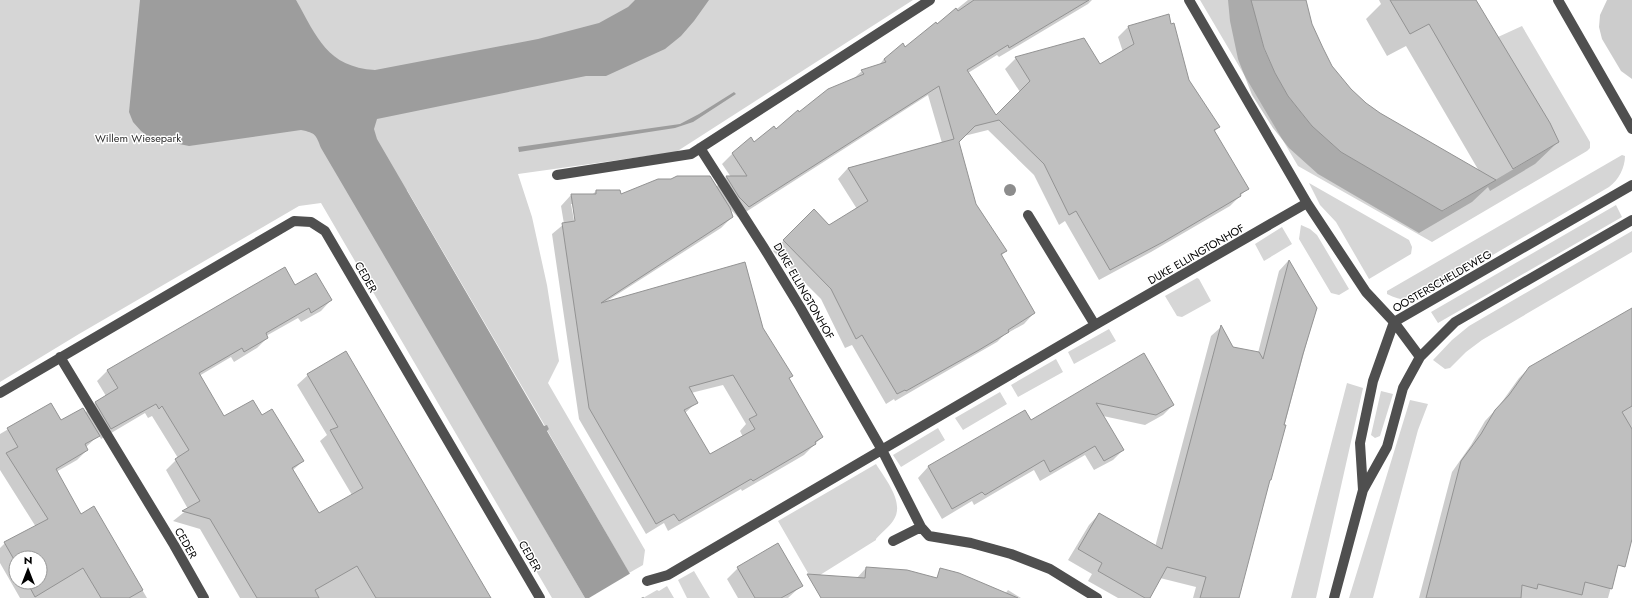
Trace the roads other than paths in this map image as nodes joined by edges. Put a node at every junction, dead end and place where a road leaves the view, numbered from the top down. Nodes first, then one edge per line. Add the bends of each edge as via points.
1 (930, 0) edge
2 (1189, 0) edge
3 (1558, 0) edge
4 (1632, 130) edge
5 (700, 148) junction
6 (557, 175) dead end
7 (1632, 185) edge
8 (1308, 203) junction
9 (1028, 215) dead end
10 (1632, 220) edge
11 (1394, 322) junction
12 (1095, 325) junction
13 (60, 357) junction
14 (1420, 357) junction
15 (0, 393) edge
16 (882, 450) junction
17 (1363, 490) junction
18 (921, 527) junction
19 (893, 542) dead end
20 (647, 581) dead end
21 (204, 598) edge
22 (540, 598) edge
23 (1097, 598) edge
24 (1334, 598) edge

1 - 5 street
2 - 8 street
3 - 4 street
5 - 6 street via 691,154
5 - 16 street, DUKE ELLINGTONHOF via 764,248
7 - 11 street, OOSTERSCHELDEWEG
8 - 11 street via 1366,292
8 - 12 street, DUKE ELLINGTONHOF
9 - 12 street
10 - 14 street, OOSTERSCHELDEWEG via 1455,322
11 - 14 street
11 - 17 street, OOSTERSCHELDEWEG via 1373,381 1360,443
12 - 16 street, DUKE ELLINGTONHOF
13 - 15 street, CEDER
13 - 21 street, CEDER
13 - 22 street, CEDER via 294,221 303,220 319,226 326,231
14 - 17 street, OOSTERSCHELDEWEG via 1403,388 1387,447
16 - 18 street, DUKE ELLINGTONHOF
16 - 20 street, DUKE ELLINGTONHOF via 668,575
17 - 24 street, OOSTERSCHELDEWEG
18 - 19 street
18 - 23 street via 929,536 971,543 1011,554 1050,569

